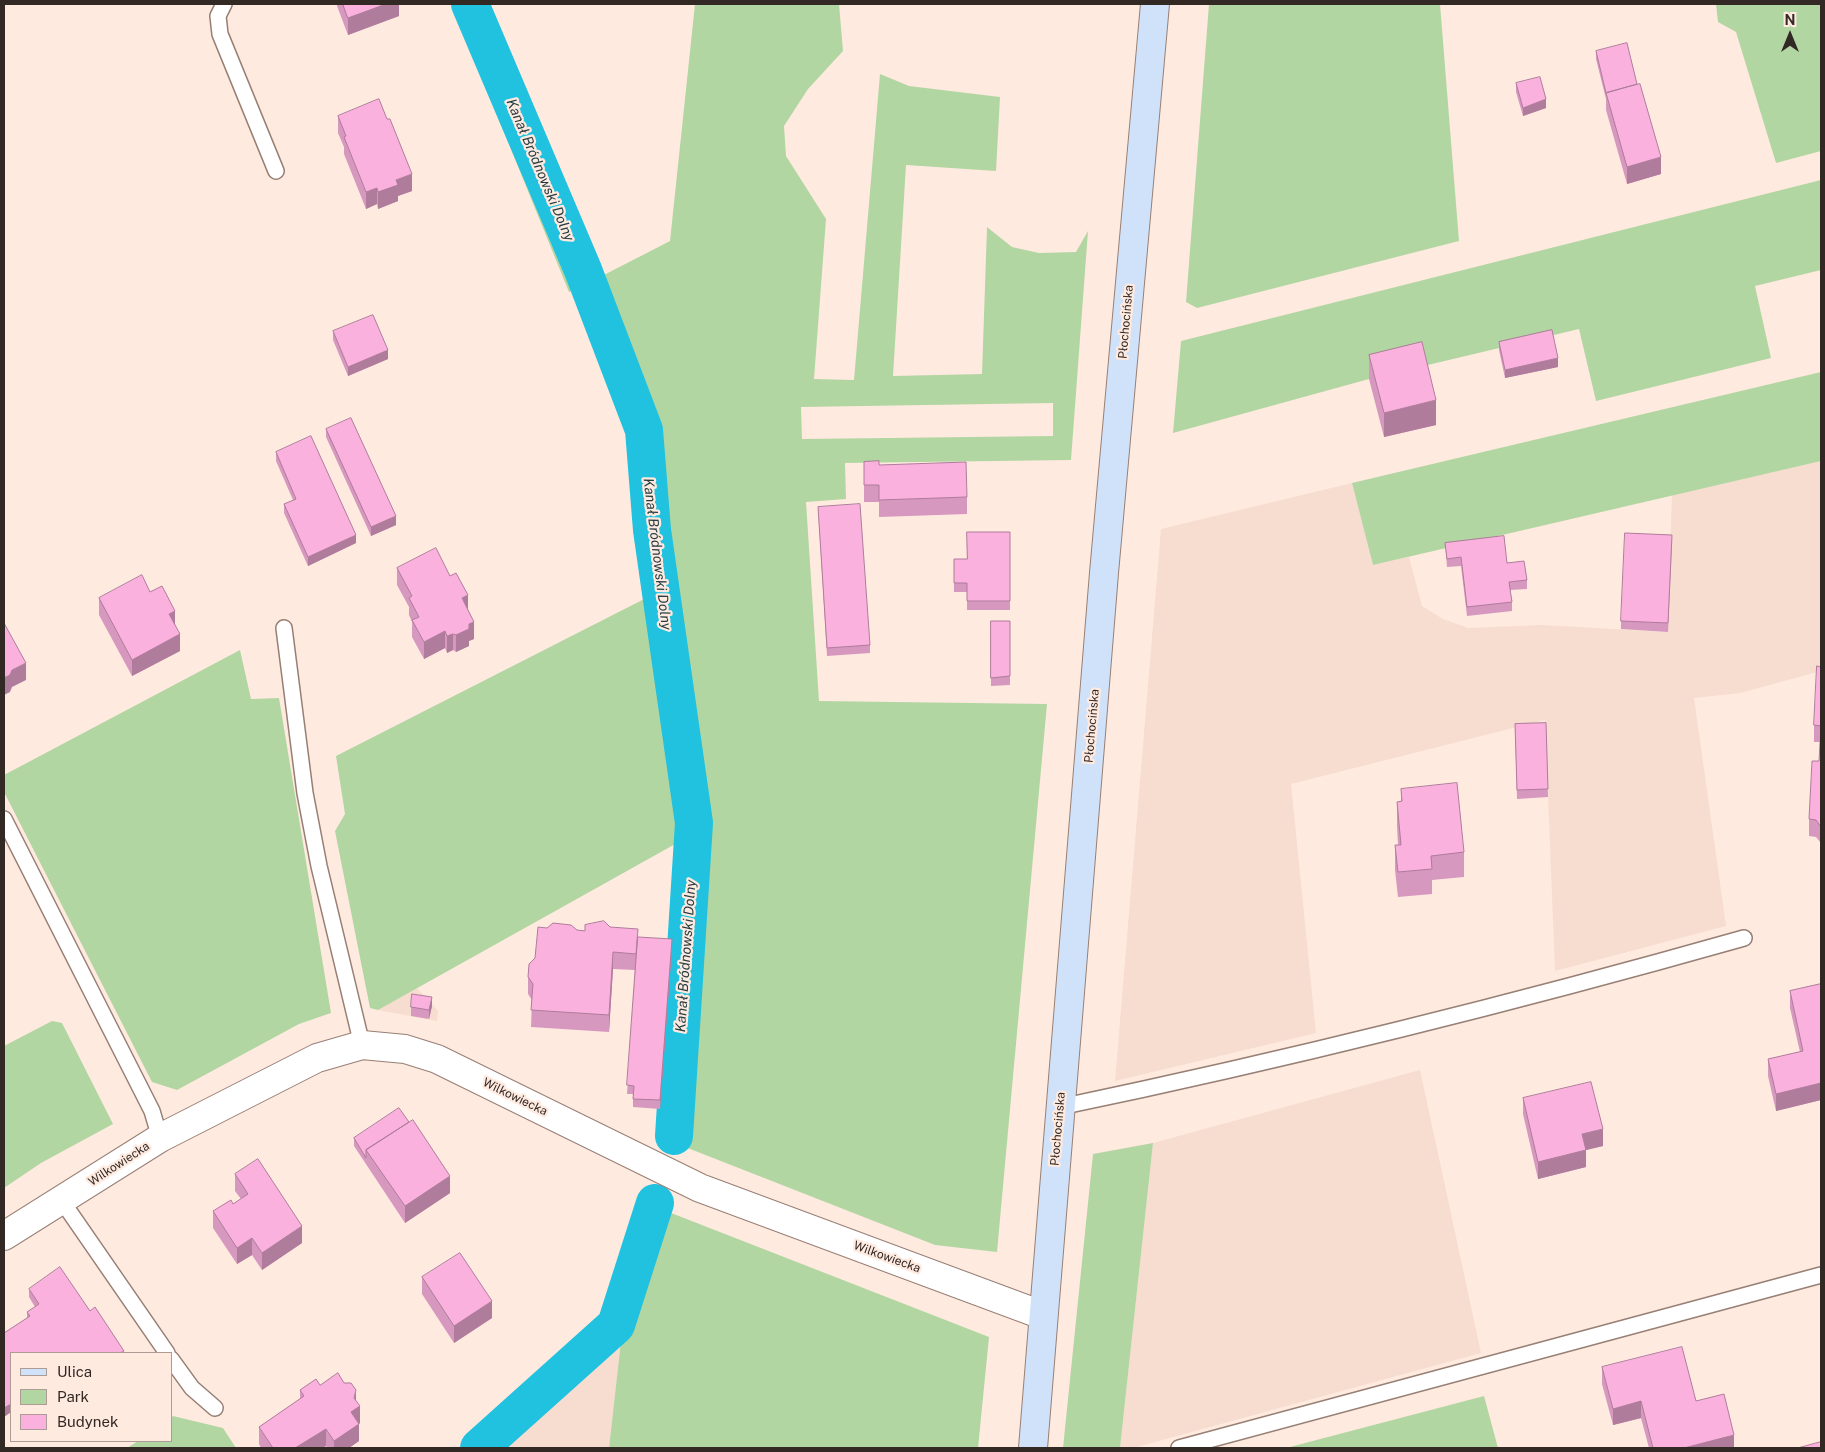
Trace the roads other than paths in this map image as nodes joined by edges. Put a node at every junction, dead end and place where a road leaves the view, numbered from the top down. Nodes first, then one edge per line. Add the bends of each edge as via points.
1 (224, 4) edge
2 (1155, 4) edge
3 (276, 171) dead end
4 (284, 628) dead end
5 (4, 819) edge
6 (1744, 938) dead end
7 (362, 1046) junction
8 (1060, 1107) junction
9 (160, 1138) junction
10 (62, 1201) junction
11 (4, 1236) edge
12 (1821, 1275) edge
13 (1042, 1315) junction
14 (166, 1352) edge
15 (172, 1360) edge
16 (215, 1408) dead end
17 (1033, 1448) edge
18 (1179, 1448) edge

1 - 3 lane via 218,16 220,34
2 - 8 main road, Płochocińska
4 - 7 lane via 305,792
5 - 9 lane via 152,1111
6 - 8 lane via 1276,1061
7 - 9 street, Wilkowiecka via 317,1058
7 - 13 street, Wilkowiecka via 405,1049 437,1059 700,1188
8 - 13 main road, Płochocińska
9 - 10 street, Wilkowiecka
10 - 11 street, Wilkowiecka
10 - 14 lane
12 - 18 lane
13 - 17 main road, Płochocińska
15 - 16 lane via 192,1388

